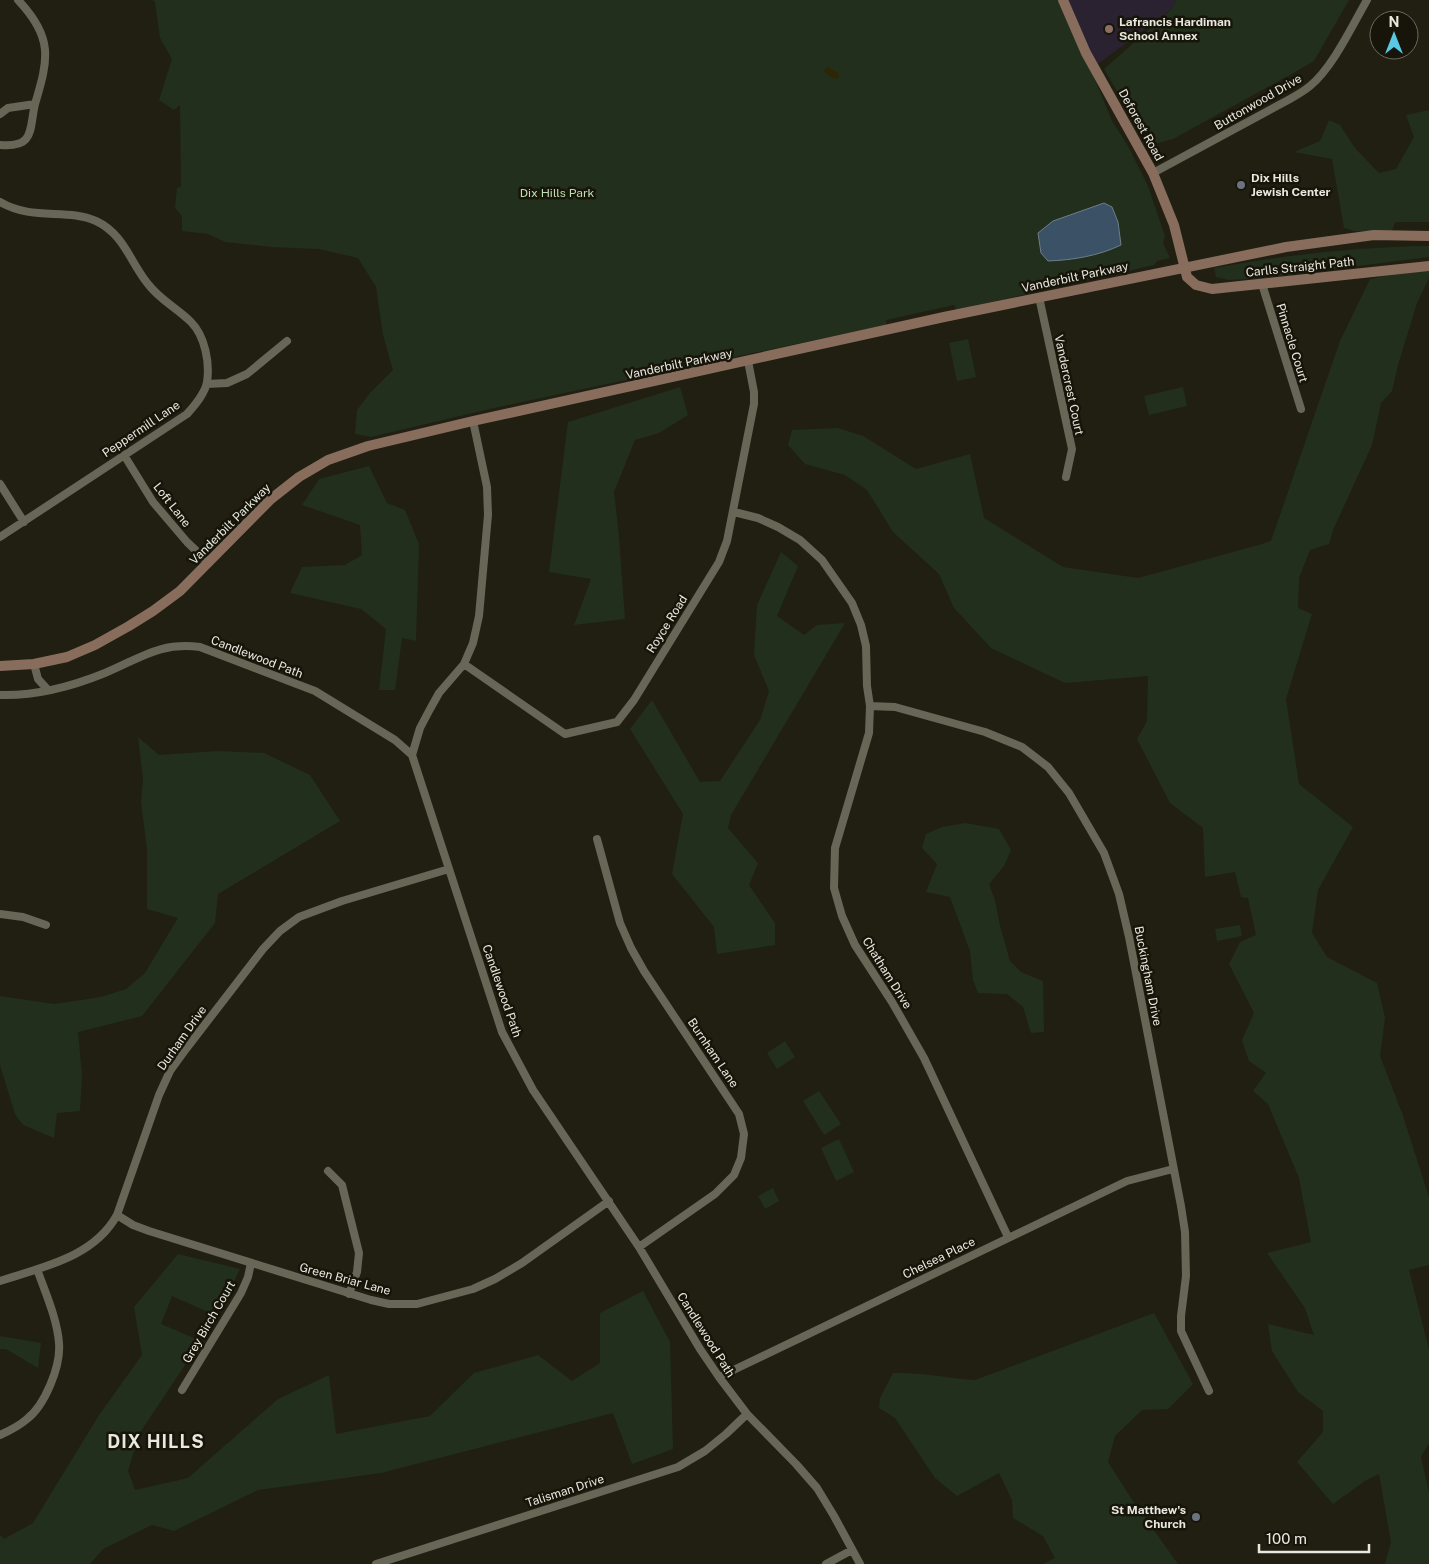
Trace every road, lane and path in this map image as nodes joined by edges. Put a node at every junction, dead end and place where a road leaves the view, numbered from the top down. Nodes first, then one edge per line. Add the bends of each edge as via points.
1 (18, 0) edge
2 (1063, 0) edge
3 (1367, 0) edge
4 (35, 104) junction
5 (0, 114) edge
6 (0, 145) edge
7 (1153, 173) junction
8 (0, 202) edge
9 (1429, 236) edge
10 (1429, 266) edge
11 (1185, 268) junction
12 (1262, 284) junction
13 (1039, 297) junction
14 (287, 342) dead end
15 (748, 361) junction
16 (207, 384) junction
17 (1301, 409) dead end
18 (473, 421) junction
19 (124, 454) junction
20 (1066, 477) dead end
21 (0, 484) edge
22 (734, 512) junction
23 (24, 522) junction
24 (0, 537) edge
25 (209, 563) junction
26 (34, 664) junction
27 (464, 664) junction
28 (0, 666) edge
29 (48, 690) junction
30 (0, 695) edge
31 (870, 706) junction
32 (412, 755) junction
33 (597, 838) dead end
34 (449, 869) junction
35 (0, 914) edge
36 (46, 925) dead end
37 (1173, 1169) junction
38 (328, 1171) dead end
39 (609, 1202) junction
40 (117, 1215) junction
41 (1008, 1237) junction
42 (639, 1248) junction
43 (251, 1264) junction
44 (37, 1268) junction
45 (0, 1281) edge
46 (349, 1294) junction
47 (719, 1377) junction
48 (182, 1390) dead end
49 (1209, 1391) dead end
50 (747, 1414) junction
51 (0, 1435) edge
52 (852, 1550) junction
53 (376, 1564) edge
54 (826, 1564) edge
55 (860, 1564) edge

1 - 4 street via 33,16 42,34 46,58
2 - 7 main road, Deforest Road via 1086,53
3 - 7 street, Buttonwood Drive via 1311,85
4 - 5 street via 8,108
4 - 6 street via 31,133 26,140 19,145
7 - 11 main road, Deforest Road via 1174,225
8 - 16 street via 39,214 94,220 108,228 119,238 147,284 192,323 207,356
9 - 11 main road, Vanderbilt Parkway via 1374,235 1286,247
10 - 12 main road, Carlls Straight Path
11 - 12 main road, Carlls Straight Path via 1187,277 1196,285 1212,289
11 - 13 main road, Vanderbilt Parkway
12 - 17 street, Pinnacle Court
13 - 15 main road, Vanderbilt Parkway
13 - 20 street, Vandercrest Court via 1072,449
14 - 16 street via 247,374 226,383
15 - 18 main road, Vanderbilt Parkway
15 - 22 street, Royce Road via 754,404
16 - 19 street, Peppermill Lane via 187,414
18 - 25 main road, Vanderbilt Parkway via 368,446 328,460 271,499
18 - 27 street via 487,487 488,515 479,616
19 - 23 street, Peppermill Lane
19 - 25 street, Loft Lane via 153,502
21 - 23 street
22 - 27 street, Royce Road via 719,562 634,700 617,722 565,734
22 - 31 street, Chatham Drive via 758,518 800,540 822,560 838,582 861,625 866,646
23 - 24 street, Peppermill Lane
25 - 26 main road, Vanderbilt Parkway via 174,596 129,626 67,657
26 - 28 main road, Vanderbilt Parkway
26 - 29 street via 38,679
27 - 32 street via 439,693 420,728
29 - 30 street, Candlewood Path
29 - 32 street, Candlewood Path via 107,672 151,651 183,645 200,647 315,691 395,740
31 - 37 street, Buckingham Drive via 895,707 932,716 1022,747 1048,767 1068,794 1104,853 1120,894
31 - 41 street, Chatham Drive via 869,733 834,848 834,888 855,945 924,1058
32 - 34 street, Candlewood Path
33 - 42 street, Burnham Lane via 620,923 631,948 739,1114 744,1134 741,1158 734,1175 715,1194
34 - 39 street, Candlewood Path via 502,1032 533,1090
34 - 40 street, Durham Drive via 342,901 299,917 280,931 170,1071
35 - 36 street
37 - 41 street, Chelsea Place via 1127,1181
37 - 49 street, Buckingham Drive via 1185,1232 1186,1276 1181,1330
38 - 46 street via 342,1185 359,1253 357,1272
39 - 42 street, Candlewood Path
39 - 46 street, Green Briar Lane via 522,1264 473,1289 417,1304 389,1304
40 - 43 street, Green Briar Lane via 149,1231
40 - 44 street, Durham Drive via 110,1228 88,1248
41 - 47 street, Chelsea Place
42 - 47 street, Candlewood Path
43 - 46 street, Green Briar Lane
43 - 48 street, Grey Birch Court via 241,1293
44 - 45 street, Durham Drive
44 - 51 street via 56,1325 59,1344 56,1365 41,1403 28,1418
47 - 50 street, Candlewood Path
50 - 52 street, Candlewood Path via 817,1488
50 - 53 street, Talisman Drive via 705,1451 678,1467
52 - 54 street
52 - 55 street, Candlewood Path

